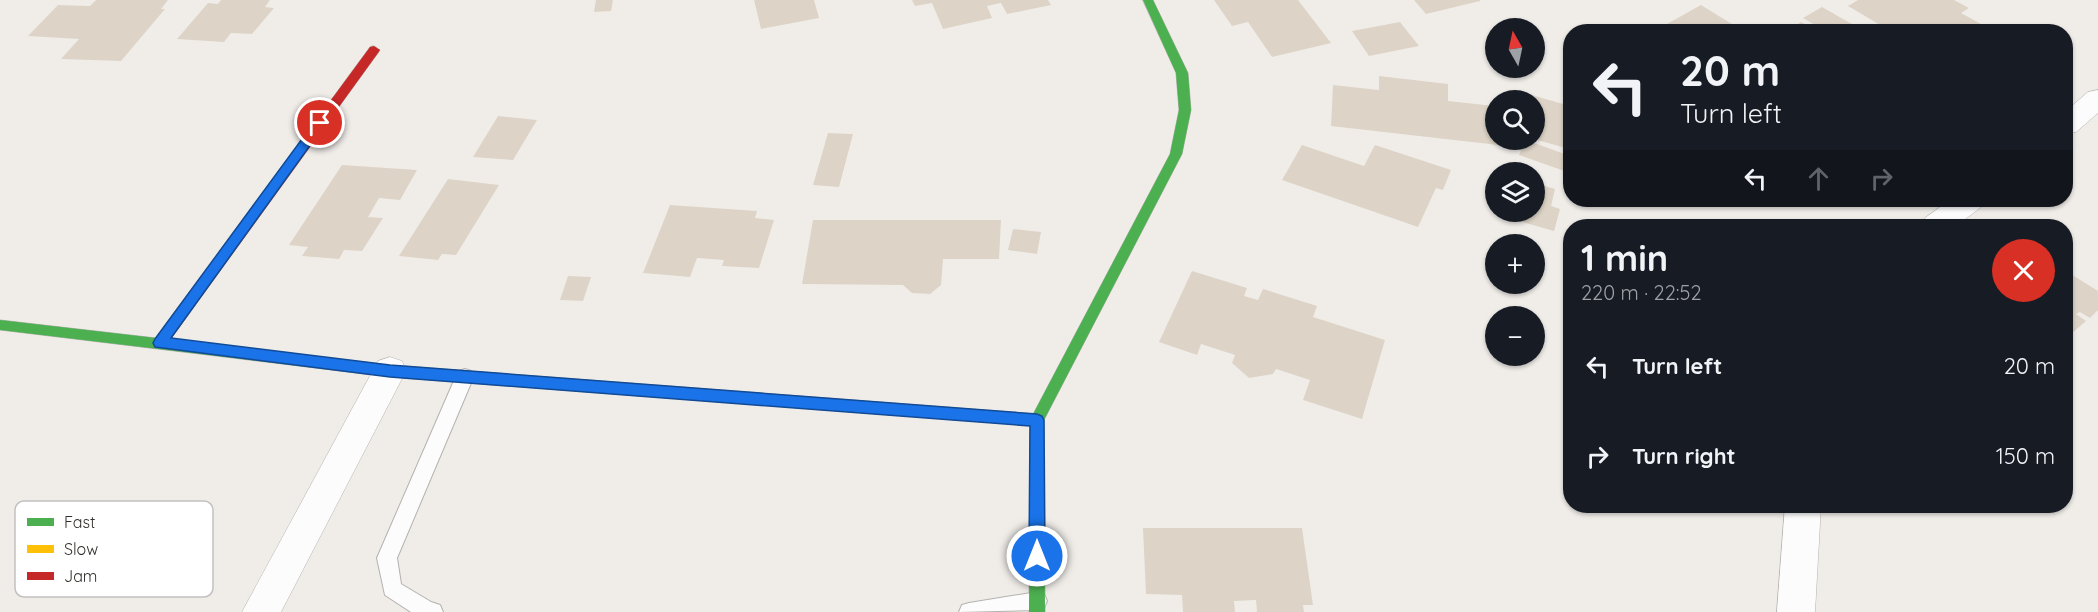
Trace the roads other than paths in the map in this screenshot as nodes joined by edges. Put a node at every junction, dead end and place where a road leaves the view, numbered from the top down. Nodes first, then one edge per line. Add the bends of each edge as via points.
1 (1149, 0) edge
2 (374, 50) dead end
3 (2098, 99) edge
4 (2073, 119) edge
5 (1961, 207) edge
6 (1945, 219) edge
7 (0, 325) edge
8 (160, 343) junction
9 (390, 371) junction
10 (465, 376) junction
11 (1037, 420) junction
12 (1803, 513) edge
13 (1036, 606) edge
14 (261, 612) edge
15 (433, 612) edge
16 (969, 612) edge
17 (1796, 612) edge

1 - 11 street via 1182,73 1185,110 1176,154
2 - 8 street
3 - 4 street
5 - 6 street
7 - 8 street
8 - 9 street
9 - 10 street
9 - 14 street
10 - 11 street
10 - 15 lane via 387,558 392,589
11 - 13 street
12 - 17 street
13 - 16 lane

